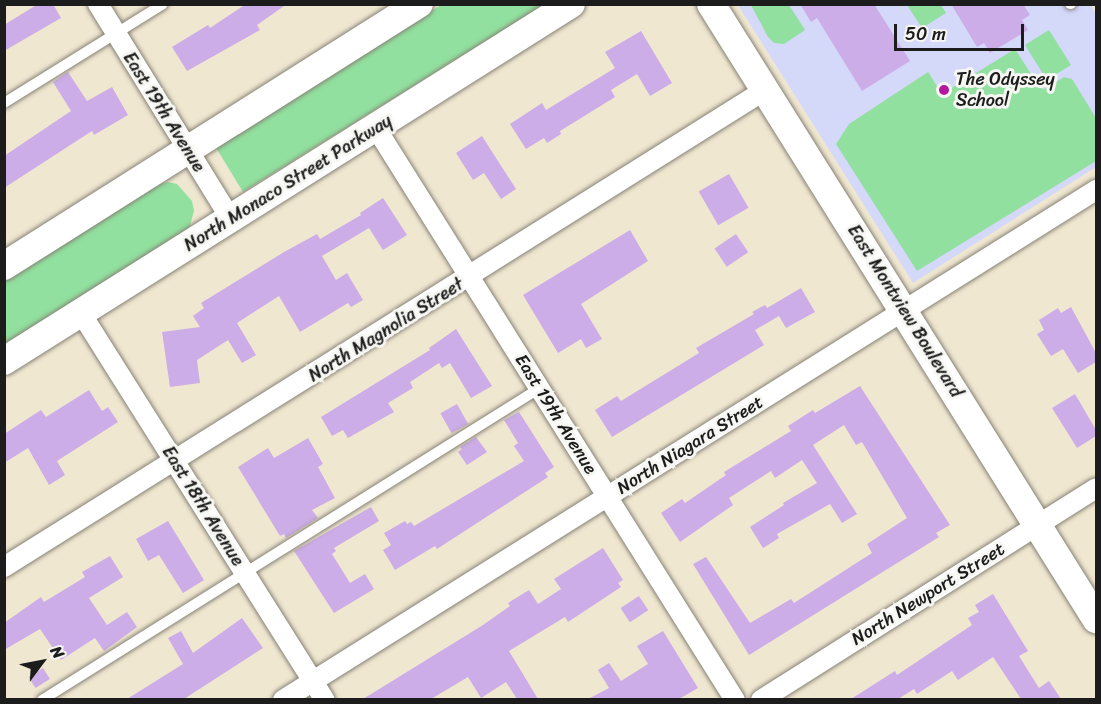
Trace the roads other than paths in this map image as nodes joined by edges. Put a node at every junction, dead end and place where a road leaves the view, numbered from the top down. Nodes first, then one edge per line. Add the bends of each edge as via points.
1 (98, 4) edge
2 (163, 4) edge
3 (419, 4) edge
4 (571, 4) edge
5 (711, 4) edge
6 (116, 34) junction
7 (765, 90) junction
8 (4, 104) edge
9 (376, 128) junction
10 (189, 151) junction
11 (1096, 190) edge
12 (231, 219) junction
13 (4, 266) edge
14 (470, 277) junction
15 (904, 310) junction
16 (81, 312) junction
17 (4, 361) edge
18 (540, 388) junction
19 (175, 461) junction
20 (1096, 489) edge
21 (607, 496) junction
22 (1038, 524) junction
23 (4, 567) edge
24 (245, 573) junction
25 (1096, 619) edge
26 (313, 681) junction
27 (42, 699) edge
28 (283, 699) edge
29 (325, 699) edge
30 (735, 699) edge
31 (761, 699) edge

1 - 6 street, East 19th Avenue
2 - 6 lane
3 - 10 main road
4 - 9 main road, North Monaco Street Parkway
5 - 7 main road, East Montview Boulevard
6 - 8 lane
6 - 10 street, East 19th Avenue
7 - 14 street, North Magnolia Street
7 - 15 main road, East Montview Boulevard
9 - 12 main road, North Monaco Street Parkway
9 - 14 street, East 19th Avenue
10 - 12 street, East 19th Avenue
10 - 13 main road
11 - 15 street, North Niagara Street
12 - 16 main road, North Monaco Street Parkway
14 - 18 street, East 19th Avenue
14 - 19 street, North Magnolia Street
15 - 21 street, North Niagara Street
15 - 22 main road, East Montview Boulevard
16 - 17 main road, North Monaco Street Parkway
16 - 19 street, East 18th Avenue
18 - 21 street, East 19th Avenue
18 - 24 lane
19 - 23 street, North Magnolia Street
19 - 24 street, East 18th Avenue
20 - 22 street, North Newport Street
21 - 26 street, North Niagara Street
21 - 30 street, East 19th Avenue
22 - 25 main road, East Montview Boulevard
22 - 31 street, North Newport Street
24 - 26 street, East 18th Avenue
24 - 27 lane
26 - 28 street, North Niagara Street
26 - 29 street, East 18th Avenue

